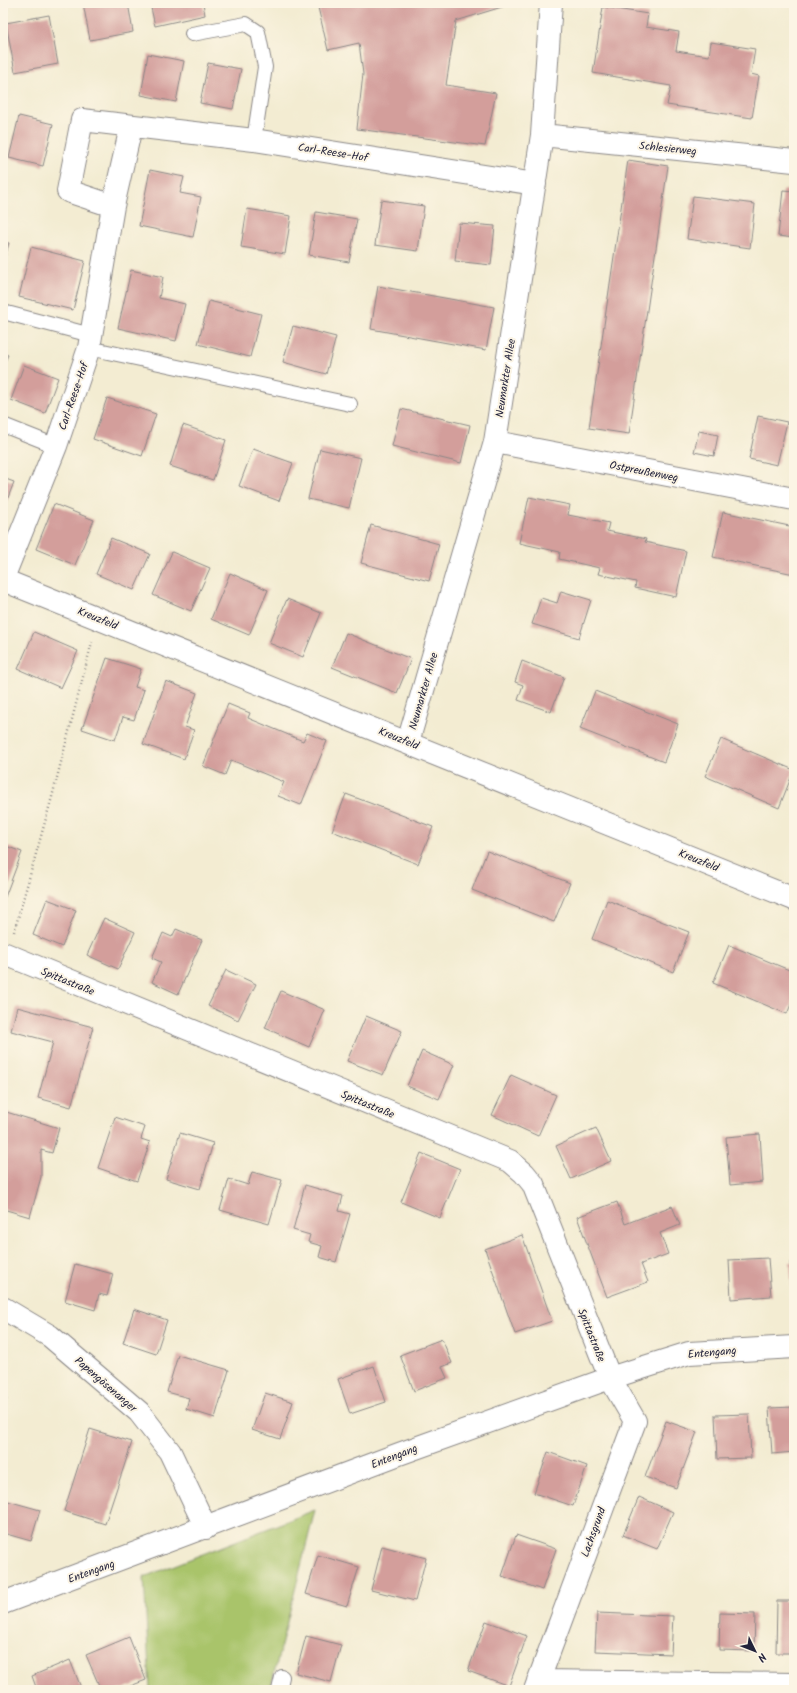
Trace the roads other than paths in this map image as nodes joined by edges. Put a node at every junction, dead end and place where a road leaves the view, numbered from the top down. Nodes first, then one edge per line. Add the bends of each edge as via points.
1 (551, 3) edge
2 (192, 34) dead end
3 (131, 127) junction
4 (542, 135) junction
5 (254, 140) junction
6 (794, 161) edge
7 (535, 184) junction
8 (113, 206) junction
9 (3, 312) edge
10 (90, 342) junction
11 (350, 404) dead end
12 (3, 425) edge
13 (495, 442) junction
14 (56, 446) junction
15 (794, 499) edge
16 (3, 579) edge
17 (408, 742) junction
18 (794, 899) edge
19 (5, 955) edge
20 (3, 1308) edge
21 (794, 1347) edge
22 (610, 1378) junction
23 (206, 1528) junction
24 (3, 1604) edge
25 (794, 1684) edge
26 (537, 1685) edge

1 - 4 street, Neumarkter Allee
2 - 5 lane via 246,24 258,32 265,67
3 - 5 street, Carl-Reese-Hof
3 - 8 street, Carl-Reese-Hof
3 - 8 street, Carl-Reese-Hof via 82,120 68,191
4 - 6 street, Schlesierweg
4 - 7 street, Neumarkter Allee
5 - 7 street, Carl-Reese-Hof
7 - 13 street, Neumarkter Allee
8 - 10 street, Carl-Reese-Hof
9 - 10 lane
10 - 11 lane
10 - 14 street, Carl-Reese-Hof
12 - 14 lane
13 - 15 street, Ostpreußenweg
13 - 17 street, Neumarkter Allee
14 - 16 street, Carl-Reese-Hof
16 - 17 street, Kreuzfeld
17 - 18 street, Kreuzfeld
19 - 22 street, Spittastraße via 510,1161 533,1184
20 - 23 street, Papengösenanger via 50,1336 139,1412 170,1452
21 - 22 street, Entengang via 690,1353
22 - 23 street, Entengang via 399,1454
22 - 26 street, Lachsgrund via 635,1421
23 - 24 street, Entengang
25 - 26 street

